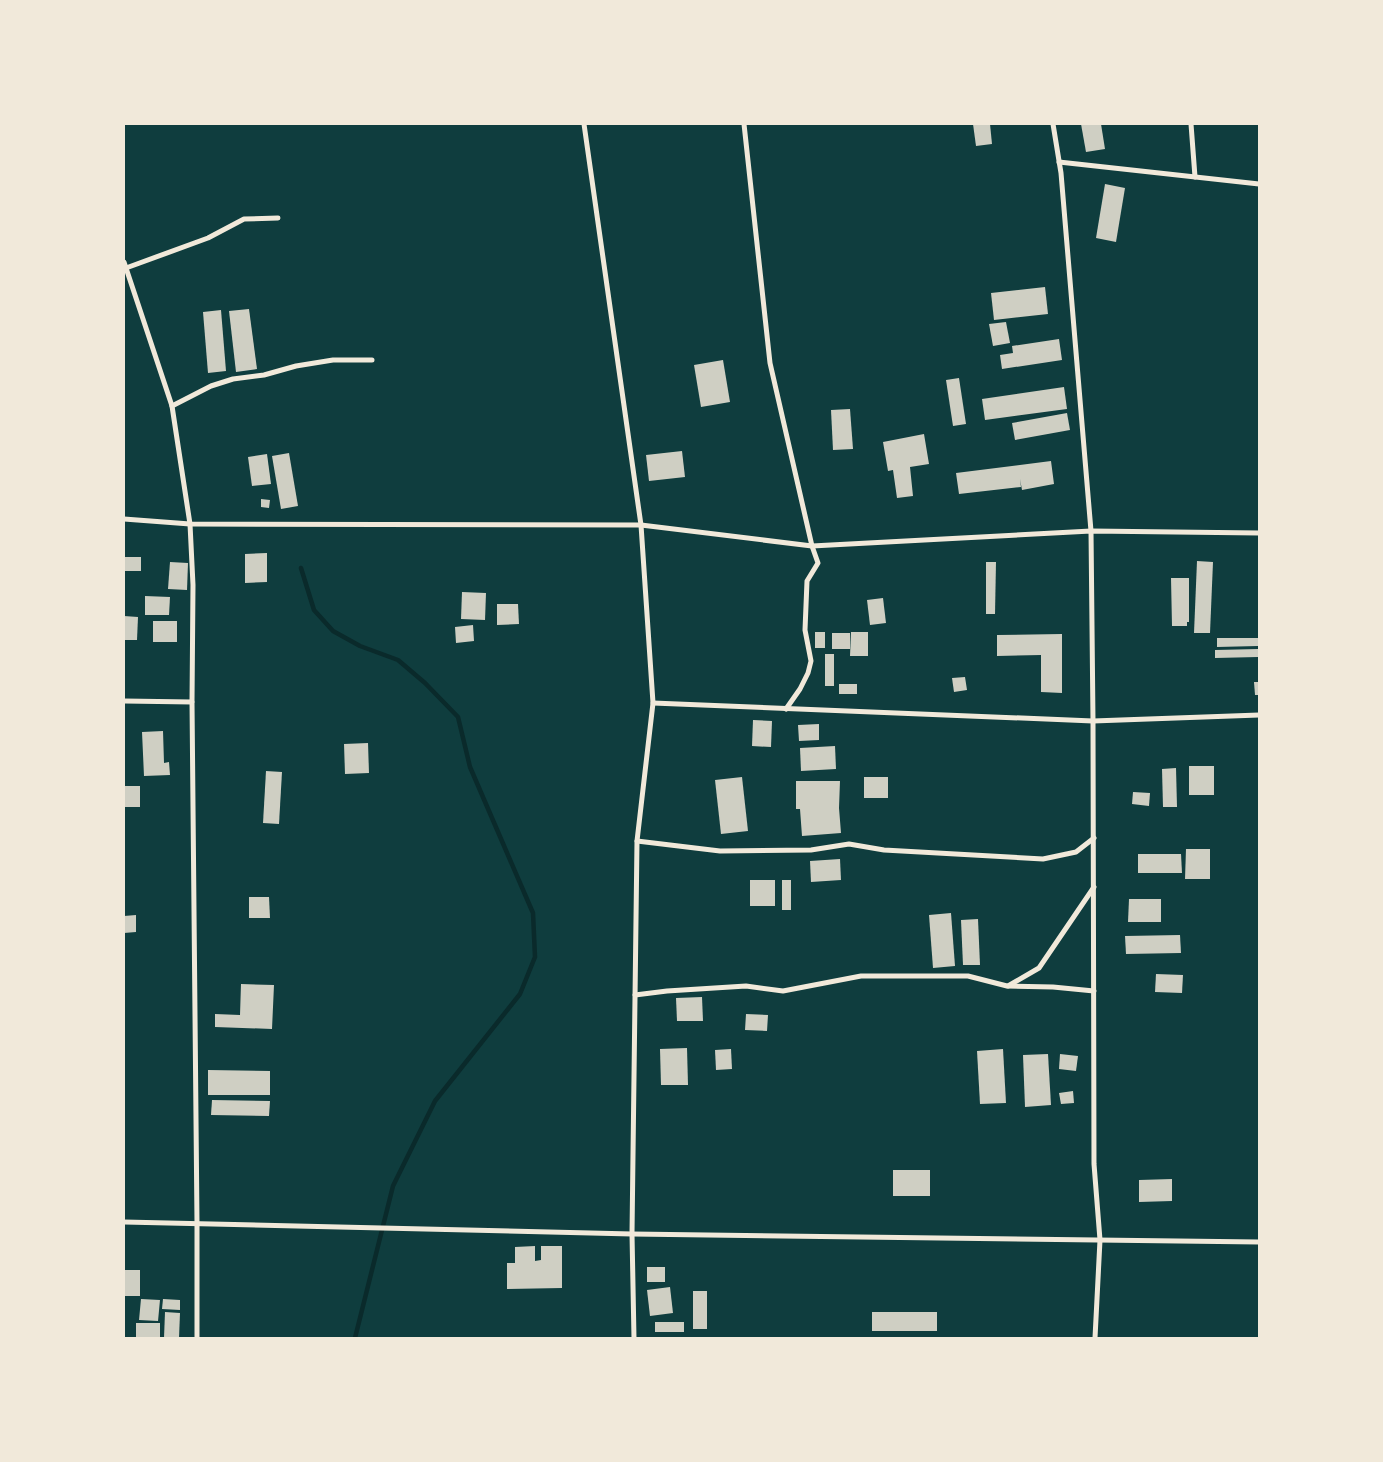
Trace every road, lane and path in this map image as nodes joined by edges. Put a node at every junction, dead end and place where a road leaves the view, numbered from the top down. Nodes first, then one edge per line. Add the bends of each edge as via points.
1 (584, 124) edge
2 (744, 124) edge
3 (1053, 124) edge
4 (1191, 124) edge
5 (1059, 162) junction
6 (1195, 177) junction
7 (1259, 184) edge
8 (278, 218) dead end
9 (124, 262) edge
10 (126, 268) junction
11 (372, 360) dead end
12 (172, 406) junction
13 (124, 519) edge
14 (190, 524) junction
15 (641, 526) junction
16 (1091, 530) junction
17 (1259, 534) edge
18 (812, 546) junction
19 (124, 701) edge
20 (192, 702) junction
21 (652, 703) junction
22 (786, 709) junction
23 (1259, 715) edge
24 (1094, 721) junction
25 (1094, 838) junction
26 (637, 841) junction
27 (1094, 887) junction
28 (1008, 986) junction
29 (1094, 991) junction
30 (635, 995) junction
31 (124, 1222) edge
32 (197, 1223) junction
33 (632, 1234) junction
34 (1100, 1240) junction
35 (1259, 1242) edge
36 (196, 1338) edge
37 (634, 1338) edge
38 (1095, 1338) edge

1 - 15 street
2 - 18 street via 770,363
3 - 5 street
4 - 6 street
5 - 6 street
5 - 16 street
6 - 7 street
8 - 10 street via 244,220 208,238
9 - 10 street
10 - 12 street
11 - 12 street via 333,360 233,379 211,386
12 - 14 street
13 - 14 street
14 - 15 street
14 - 20 street
15 - 18 street
15 - 21 street
16 - 17 street
16 - 18 street
16 - 24 street
18 - 22 street via 818,563 807,581 805,630 811,661 800,689
19 - 20 street
20 - 32 street
21 - 22 street
21 - 26 street
22 - 24 street
23 - 24 street
24 - 25 street
25 - 26 street via 1076,852 1043,859 884,850 849,844 811,850 720,851
25 - 27 street
26 - 30 street
27 - 28 street via 1039,968
27 - 29 street
28 - 29 street via 1054,986
28 - 30 street via 968,976 861,976 784,991 746,986
29 - 34 street via 1094,1164
30 - 33 street
31 - 32 street
32 - 33 street
32 - 36 street
33 - 34 street
33 - 37 street
34 - 35 street
34 - 38 street

